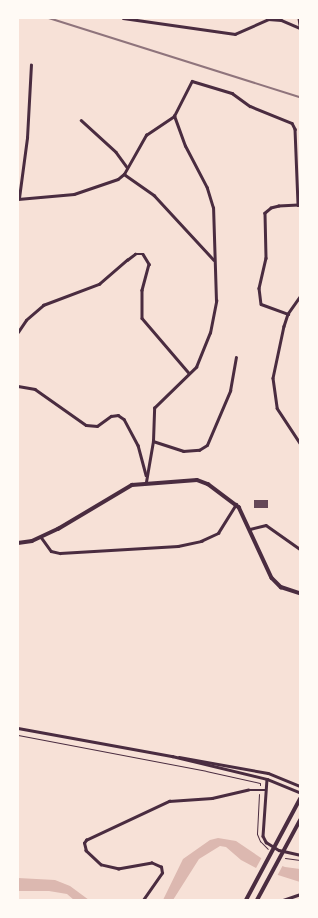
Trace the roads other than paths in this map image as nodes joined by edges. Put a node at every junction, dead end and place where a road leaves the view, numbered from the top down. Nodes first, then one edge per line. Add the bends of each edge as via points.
1 (123, 18) edge
2 (299, 18) edge
3 (300, 25) edge
4 (300, 28) edge
5 (31, 66) dead end
6 (174, 116) junction
7 (81, 120) dead end
8 (127, 167) junction
9 (124, 174) junction
10 (299, 182) edge
11 (19, 198) edge
12 (215, 260) junction
13 (300, 297) edge
14 (288, 314) junction
15 (18, 332) edge
16 (236, 358) dead end
17 (189, 374) junction
18 (18, 386) edge
19 (153, 441) junction
20 (300, 443) edge
21 (146, 476) junction
22 (146, 482) junction
23 (236, 504) junction
24 (250, 529) junction
25 (41, 538) junction
26 (18, 544) edge
27 (300, 549) edge
28 (300, 593) edge
29 (18, 728) edge
30 (172, 756) junction
31 (267, 779) junction
32 (300, 786) edge
33 (265, 790) junction
34 (300, 792) edge
35 (300, 799) edge
36 (300, 820) edge
37 (300, 855) edge
38 (300, 894) edge
39 (258, 899) edge
40 (143, 900) edge
41 (246, 900) edge
42 (283, 900) edge

1 - 4 street via 235,34 268,19 281,20
2 - 3 street
5 - 11 street via 28,138
6 - 8 street via 146,135
6 - 10 street via 192,81 232,93 250,106 294,125
6 - 12 street via 184,146 211,200
7 - 8 street via 116,152
8 - 9 street
9 - 11 street via 118,179 74,194
9 - 12 street via 154,195
10 - 14 street via 298,205 271,208 265,218 266,258 259,299 267,308
12 - 17 street via 217,286 214,316 205,350
13 - 14 street
14 - 20 street via 274,372 276,402
15 - 17 street via 26,320 43,305 99,284 135,254 143,254 150,264 142,290 142,318
16 - 19 street via 230,391 207,445 200,450 183,451
17 - 19 street via 154,408
18 - 21 street via 35,390 86,425 97,426 111,416 118,415 124,419 138,445
19 - 21 street
21 - 22 street
22 - 23 street via 202,482
22 - 25 street via 129,486
23 - 24 street
23 - 25 street via 215,535 178,546 60,553 51,551
24 - 27 street via 266,525
24 - 28 street via 272,578 281,587
25 - 26 street
29 - 30 street
30 - 31 street
30 - 32 street via 195,758 268,773
31 - 33 street
31 - 34 street
33 - 37 street via 262,829 266,842 285,853
33 - 40 street via 169,801 86,840 86,851 101,865 124,869 152,863 161,868 162,873
35 - 41 main road
36 - 39 main road
38 - 42 street

